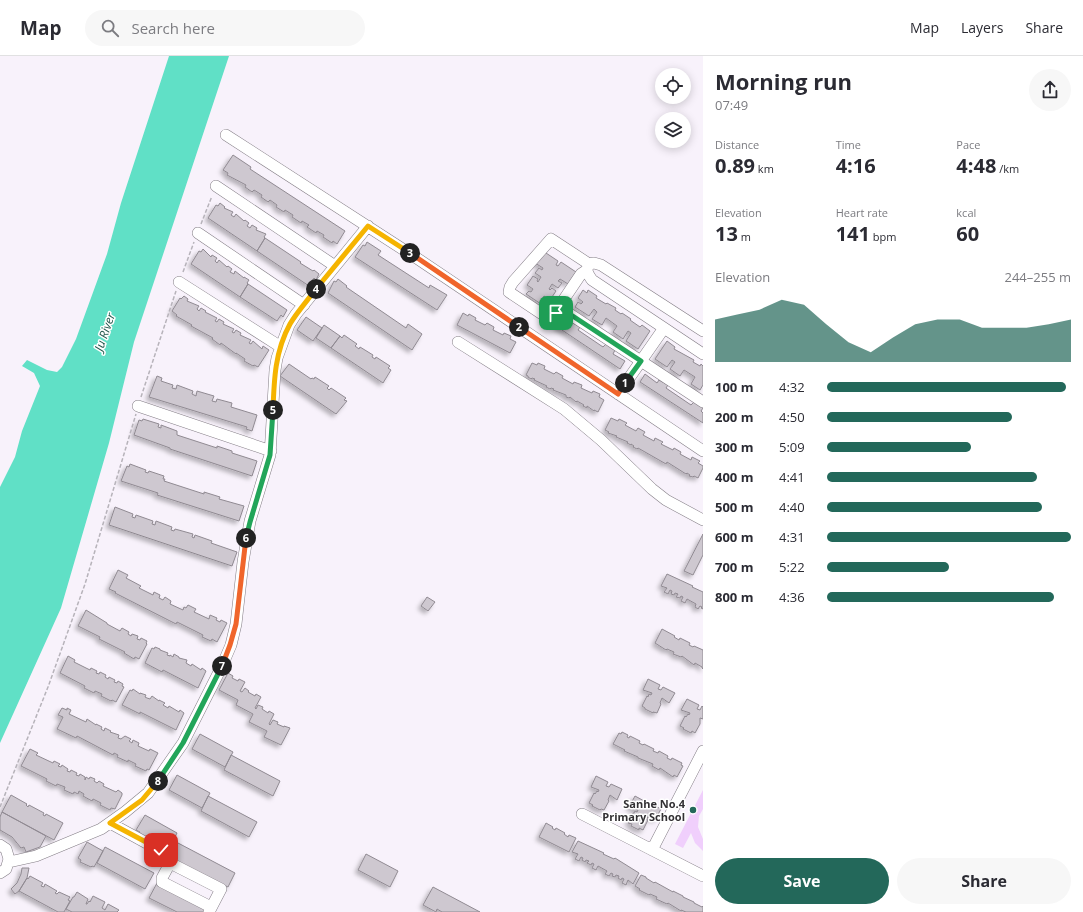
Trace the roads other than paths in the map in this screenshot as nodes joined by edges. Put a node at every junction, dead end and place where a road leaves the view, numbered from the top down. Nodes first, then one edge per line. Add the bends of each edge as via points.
1 (226, 136) dead end
2 (216, 186) road end
3 (368, 226) junction
4 (198, 234) road end
5 (335, 266) junction
6 (588, 267) junction
7 (179, 282) road end
8 (304, 305) junction
9 (559, 307) junction
10 (664, 328) junction
11 (703, 331) edge
12 (458, 342) dead end
13 (281, 347) junction
14 (703, 354) edge
15 (641, 361) junction
16 (618, 394) junction
17 (703, 402) edge
18 (138, 406) road end
19 (271, 451) junction
20 (703, 451) edge
21 (703, 520) edge
22 (703, 751) edge
23 (582, 814) dead end
24 (110, 823) junction
25 (0, 845) edge
26 (161, 850) dead end
27 (652, 850) junction
28 (9, 862) junction
29 (0, 873) edge
30 (703, 876) edge
31 (210, 910) edge

1 - 3 street
2 - 5 street
3 - 5 street
3 - 16 street
4 - 8 street
5 - 8 street
6 - 9 street
6 - 9 street via 551,239 510,287 509,292 548,318 552,317
6 - 10 street via 592,280
6 - 11 street via 594,263 601,265
7 - 13 street
8 - 13 street via 289,325
9 - 15 street
10 - 14 street
10 - 15 street
12 - 21 street via 564,409 652,489 666,500
13 - 19 street via 275,370
15 - 16 street
15 - 17 street
16 - 20 street
18 - 19 street
19 - 24 street via 250,522 236,624 222,666 183,743 157,782 142,800
22 - 27 street
23 - 27 street
24 - 26 street
24 - 28 street via 36,856
25 - 28 street via 8,852
27 - 30 street
28 - 29 street via 6,870
31 - 31 street via 162,882 169,864 220,889

